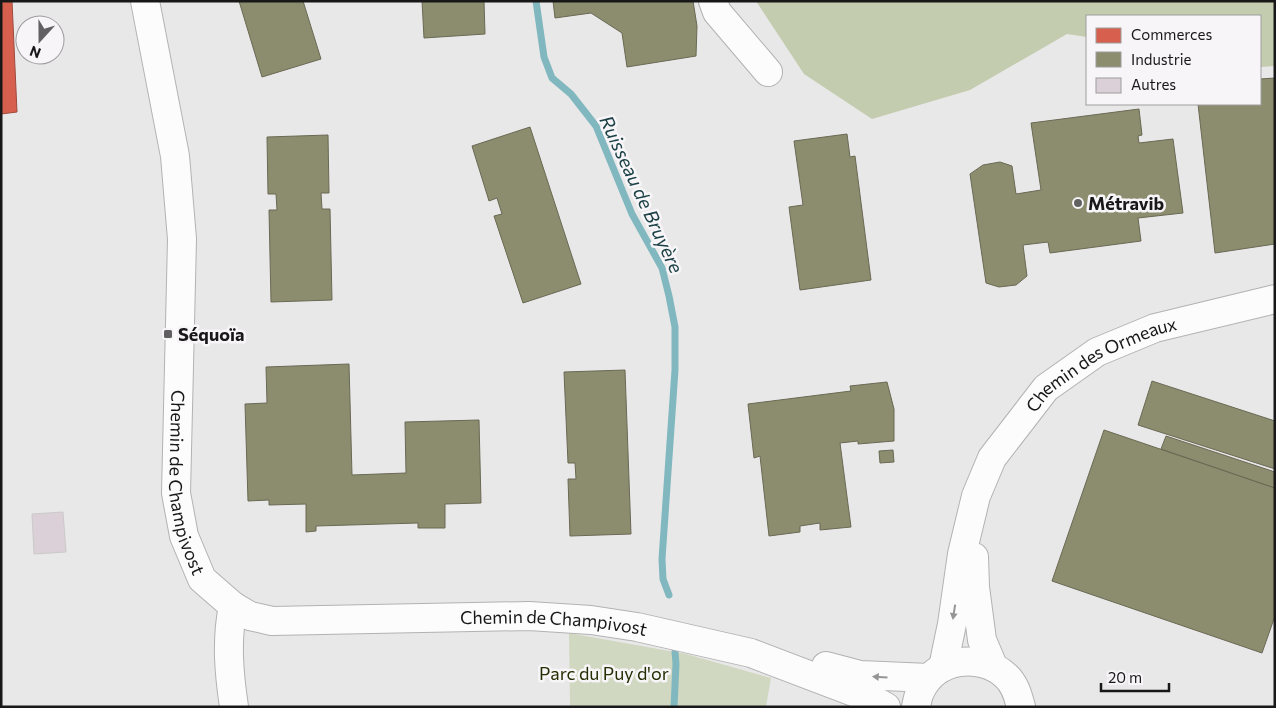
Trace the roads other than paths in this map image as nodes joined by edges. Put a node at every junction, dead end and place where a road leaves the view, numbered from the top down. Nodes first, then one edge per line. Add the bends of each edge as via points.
1 (145, 1) edge
2 (713, 1) edge
3 (768, 72) dead end
4 (1275, 300) edge
5 (976, 496) junction
6 (233, 606) junction
7 (751, 653) junction
8 (993, 666) junction
9 (936, 673) junction
10 (234, 707) edge
11 (886, 707) edge
12 (916, 707) edge
13 (1022, 707) edge

1 - 6 street, Chemin de Champivost via 175,156 182,239 176,493 184,536 202,578
2 - 3 street via 717,12
4 - 5 street, Chemin des Ormeaux via 1156,328 1097,352 1046,388 992,458
5 - 8 street, Chemin des Ormeaux via 975,587 982,640
5 -> 9 street, Chemin des Ormeaux via 962,554 952,624
6 - 7 street, Chemin de Champivost via 250,616 272,621 529,616 591,620
6 - 10 street via 228,662
9 -> 7 street, Chemin de Champivost via 860,675 788,657
7 - 11 street, Chemin de Champivost
8 - 9 street, Chemin de Champivost via 977,661 959,661
8 - 13 street via 1007,676
9 - 12 street, Chemin des Ormeaux via 920,692

